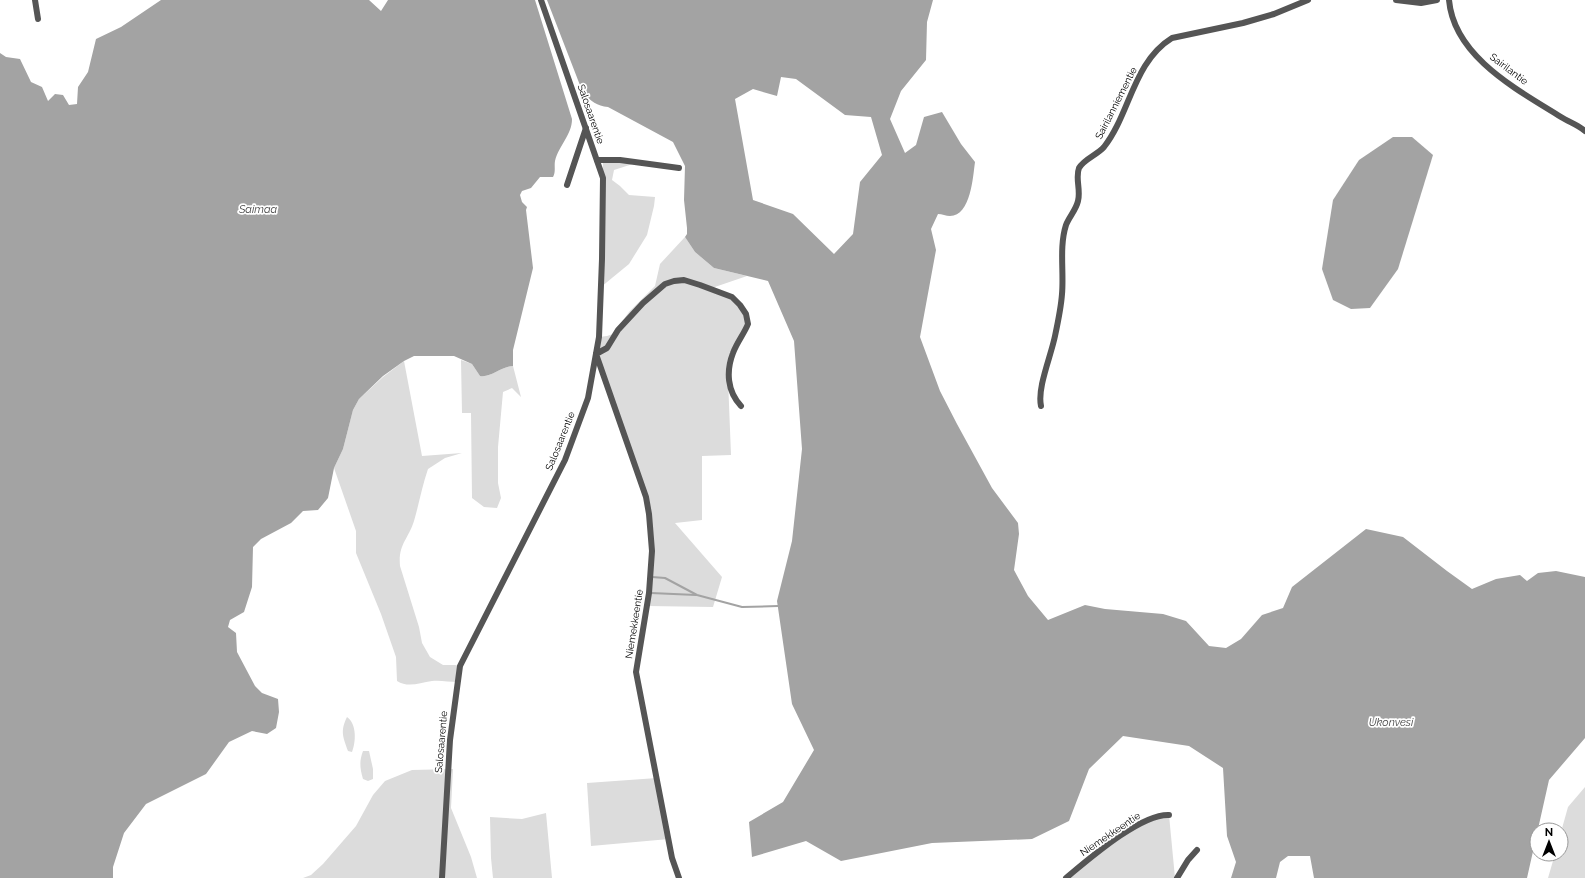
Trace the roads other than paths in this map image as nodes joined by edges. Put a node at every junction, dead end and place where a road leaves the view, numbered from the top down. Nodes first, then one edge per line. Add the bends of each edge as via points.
1 (35, 0) edge
2 (541, 0) edge
3 (1308, 0) edge
4 (1396, 0) edge
5 (1437, 0) edge
6 (1449, 0) edge
7 (38, 18) dead end
8 (586, 128) junction
9 (1585, 131) edge
10 (597, 160) junction
11 (679, 168) dead end
12 (567, 185) dead end
13 (596, 354) junction
14 (740, 406) dead end
15 (1041, 406) dead end
16 (1169, 815) dead end
17 (1198, 850) dead end
18 (442, 878) edge
19 (679, 878) edge
20 (1066, 878) edge
21 (1177, 878) edge

1 - 7 street
2 - 8 street, Salosaarentie
3 - 15 street, Sairilanniementie via 1250,21 1172,38 1162,44 1138,78 1104,147 1078,170 1080,191 1078,202 1066,224 1061,302 1042,388
4 - 5 street via 1421,3
6 - 9 street, Sairilantie via 1453,20 1460,35 1480,59 1500,77
8 - 10 street, Salosaarentie
8 - 12 street
10 - 11 street via 620,160
10 - 13 street, Salosaarentie via 603,178 599,337
13 - 14 street via 607,348 618,330 665,284 684,280 700,284 732,298 746,314 748,324 733,353 728,379 731,392
13 - 18 street, Salosaarentie via 588,398 565,460 460,666 450,740
13 - 19 street, Niemekkeentie via 646,497 649,514 652,550 649,602 636,672 672,858
16 - 20 street, Niemekkeentie via 1156,816 1143,822 1096,852
17 - 21 street

